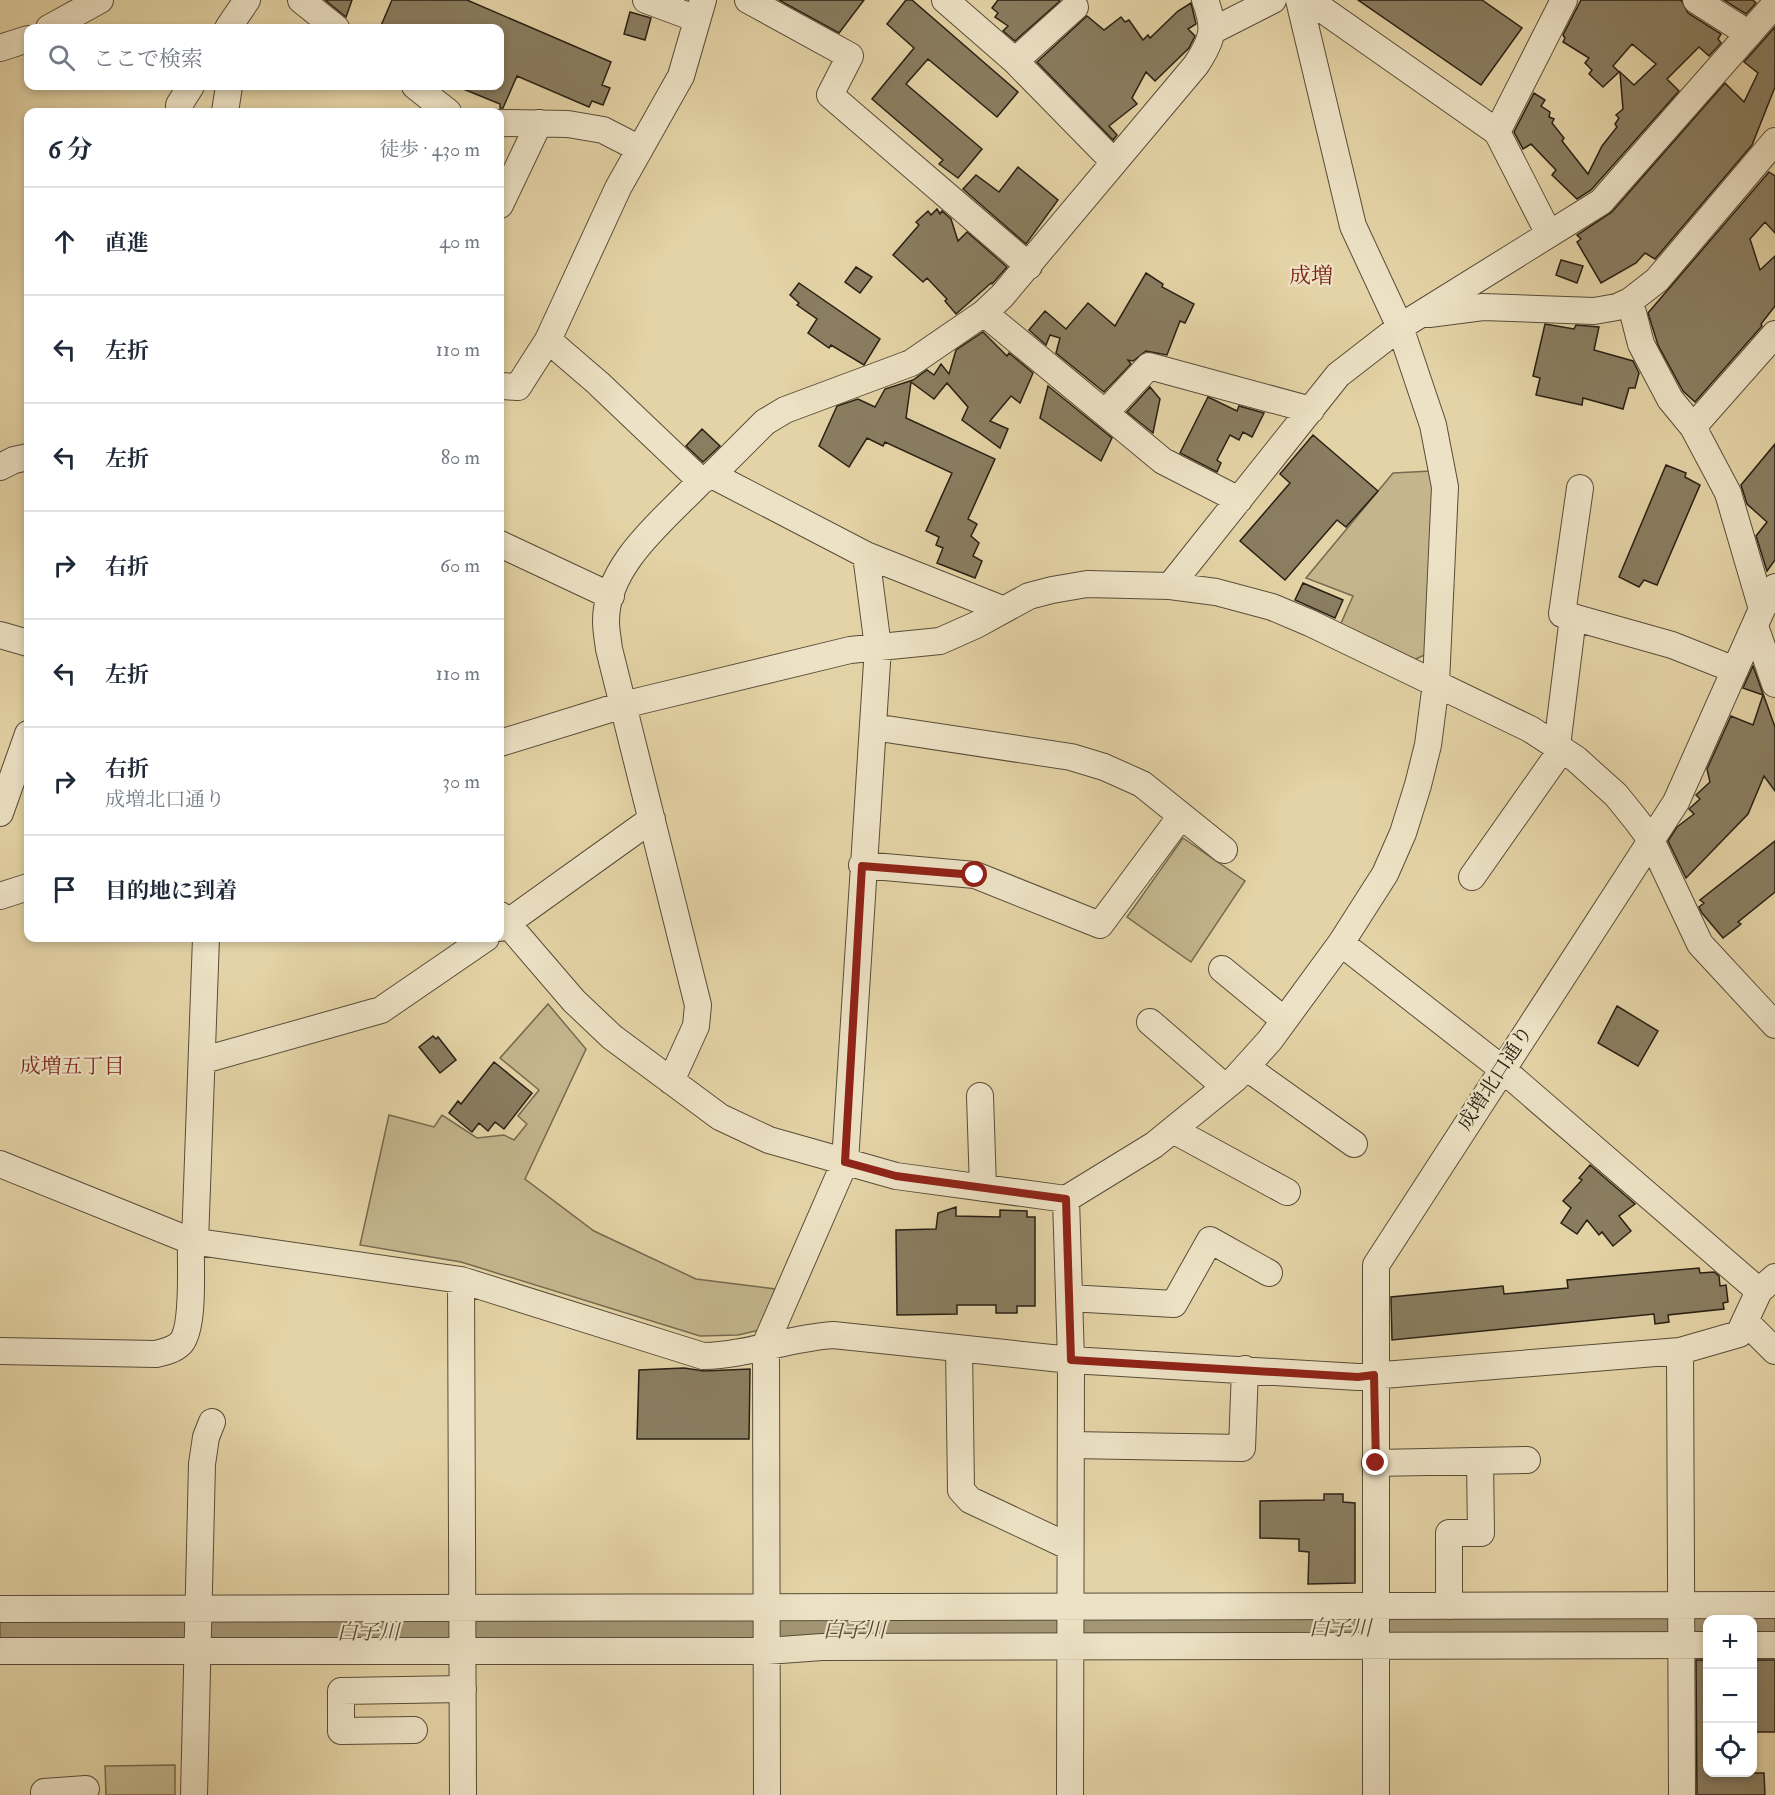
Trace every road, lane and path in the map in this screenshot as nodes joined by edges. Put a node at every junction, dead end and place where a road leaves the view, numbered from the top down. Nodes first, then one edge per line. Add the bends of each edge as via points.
1 (100, 0) edge
2 (247, 0) edge
3 (302, 0) edge
4 (646, 0) edge
5 (748, 0) edge
6 (945, 0) edge
7 (1205, 0) edge
8 (1273, 0) edge
9 (1299, 0) edge
10 (1309, 0) edge
11 (1564, 0) edge
12 (1696, 0) edge
13 (1775, 4) edge
14 (1075, 7) dead end
15 (700, 10) edge
16 (56, 24) edge
17 (233, 24) edge
18 (331, 24) edge
19 (1214, 30) junction
20 (1749, 34) junction
21 (24, 40) edge
22 (0, 48) edge
23 (1015, 61) junction
24 (189, 90) edge
25 (228, 90) edge
26 (420, 90) edge
27 (179, 108) edge
28 (226, 108) edge
29 (442, 108) edge
30 (504, 123) edge
31 (539, 123) junction
32 (1497, 132) junction
33 (1773, 147) edge
34 (640, 149) junction
35 (1113, 161) junction
36 (504, 197) edge
37 (1549, 234) junction
38 (1029, 266) junction
39 (1630, 301) junction
40 (984, 313) junction
41 (1407, 322) junction
42 (1775, 334) edge
43 (548, 340) junction
44 (504, 386) edge
45 (1311, 410) junction
46 (1105, 413) junction
47 (1693, 427) junction
48 (24, 459) edge
49 (0, 467) edge
50 (706, 478) junction
51 (1580, 488) dead end
52 (1239, 500) junction
53 (504, 546) edge
54 (866, 555) junction
55 (1170, 586) junction
56 (1775, 587) edge
57 (611, 596) junction
58 (1002, 609) junction
59 (1573, 617) junction
60 (1758, 617) junction
61 (0, 635) edge
62 (24, 642) edge
63 (878, 647) junction
64 (1735, 670) junction
65 (1436, 683) junction
66 (1775, 684) edge
67 (623, 705) junction
68 (873, 727) junction
69 (504, 742) edge
70 (24, 745) edge
71 (1559, 748) junction
72 (0, 813) edge
73 (1181, 816) junction
74 (652, 819) junction
75 (1651, 840) junction
76 (1224, 850) dead end
77 (862, 866) junction
78 (1472, 877) dead end
79 (24, 888) edge
80 (0, 896) edge
81 (504, 922) edge
82 (504, 932) edge
83 (206, 942) edge
84 (476, 942) edge
85 (1341, 943) junction
86 (1222, 969) dead end
87 (1284, 1020) junction
88 (1150, 1022) dead end
89 (1775, 1025) edge
90 (204, 1060) junction
91 (1246, 1067) junction
92 (1502, 1068) junction
93 (671, 1081) junction
94 (1226, 1087) junction
95 (980, 1096) dead end
96 (1173, 1130) junction
97 (1354, 1144) dead end
98 (845, 1162) junction
99 (0, 1164) edge
100 (984, 1188) junction
101 (1287, 1192) dead end
102 (1066, 1199) junction
103 (193, 1241) junction
104 (1269, 1273) dead end
105 (461, 1280) junction
106 (1767, 1284) edge
107 (1069, 1298) junction
108 (1746, 1321) junction
109 (766, 1347) junction
110 (959, 1348) junction
111 (0, 1350) edge
112 (1680, 1351) junction
113 (1775, 1351) edge
114 (1071, 1360) junction
115 (1245, 1369) junction
116 (1374, 1375) junction
117 (212, 1422) dead end
118 (1071, 1445) junction
119 (1527, 1460) dead end
120 (1480, 1461) junction
121 (1376, 1463) junction
122 (1070, 1547) junction
123 (1775, 1605) edge
124 (1449, 1606) junction
125 (462, 1607) junction
126 (1070, 1607) junction
127 (0, 1608) edge
128 (767, 1608) junction
129 (1376, 1608) junction
130 (1680, 1608) junction
131 (197, 1610) junction
132 (1681, 1642) junction
133 (1375, 1643) junction
134 (1070, 1645) junction
135 (1703, 1645) edge
136 (1757, 1645) edge
137 (1775, 1645) edge
138 (767, 1648) junction
139 (196, 1650) junction
140 (463, 1650) junction
141 (0, 1651) edge
142 (463, 1689) junction
143 (414, 1730) dead end
144 (86, 1789) dead end
145 (44, 1795) edge
146 (194, 1795) edge
147 (463, 1795) edge
148 (767, 1795) edge
149 (1070, 1795) edge
150 (1376, 1795) edge
151 (1682, 1795) edge

1 - 16 street
2 - 17 street
3 - 18 street
4 - 15 street
5 - 38 street via 850,56 830,95
6 - 23 street
7 - 19 street
8 - 19 street
9 - 41 street via 1353,226
10 - 32 street
11 - 32 street
12 - 20 street
13 - 20 street
14 - 23 street
15 - 34 street via 681,76
19 - 35 street via 1196,65
20 - 37 street via 1617,187 1601,202
21 - 22 street
23 - 35 street
24 - 27 street
25 - 28 street
26 - 29 street
30 - 31 street
31 - 34 street via 603,130
31 - 36 street
32 - 37 street
33 - 39 street via 1657,280
34 - 43 street
35 - 38 street
37 - 41 street
38 - 40 street
39 - 41 street via 1594,311 1483,307 1448,310
39 - 47 street via 1641,344 1670,399
40 - 46 street
40 - 50 street via 911,363 785,410 765,422
41 - 45 street via 1338,375
41 - 65 street via 1445,487
42 - 47 street
43 - 44 street via 519,387
43 - 50 street
45 - 46 street via 1149,366
45 - 52 street
46 - 52 street via 1163,461
47 - 60 street via 1728,494
48 - 49 street
50 - 54 street
50 - 57 street via 643,542 622,570
51 - 59 street via 1562,614
52 - 55 street
53 - 57 street
54 - 58 street
54 - 63 street
55 - 58 street via 1087,584 1029,596
55 - 65 street via 1216,592 1272,607
56 - 60 street, 成増北口通り
57 - 67 street via 606,620 609,649
58 - 63 street via 940,641
59 - 64 street via 1672,645
59 - 71 street
60 - 64 street, 成増北口通り
60 - 66 street
61 - 62 street
63 - 67 street via 850,650
63 - 68 street
64 - 75 street, 成増北口通り via 1684,788
65 - 71 street via 1530,729
65 - 85 street via 1428,745 1403,833 1384,874
67 - 69 street
67 - 74 street
68 - 73 street via 1071,757 1142,784
68 - 77 street
70 - 72 street
71 - 75 street via 1616,795
71 - 78 street
73 - 76 street
73 - 77 street via 1100,925 975,875
74 - 81 street
74 - 93 street via 698,1005 696,1026
75 - 89 street via 1700,944
75 - 92 street, 成増北口通り
77 - 98 street
79 - 80 street
82 - 93 street via 612,1037
83 - 90 street
84 - 90 street via 381,1010
85 - 87 street
85 - 92 street
86 - 87 street
87 - 91 street
88 - 94 street
90 - 103 street
91 - 94 street
91 - 97 street
92 - 106 street
92 - 116 street, 成増北口通り via 1376,1265
93 - 98 street via 720,1117 769,1140
94 - 96 street
95 - 100 street
96 - 101 street
96 - 102 street
98 - 100 street via 896,1176
98 - 109 street
99 - 103 street
100 - 102 street
102 - 107 street
103 - 105 street
103 - 111 street via 188,1329 170,1351 156,1354
104 - 107 street via 1210,1240 1174,1304
105 - 109 street via 703,1356 732,1355
105 - 125 street
106 - 108 street
107 - 114 street
108 - 112 street via 1739,1334
108 - 113 street
109 - 110 street via 801,1337 833,1335
109 - 128 street
110 - 114 street
110 - 122 street via 961,1490 970,1500
112 - 116 street
112 - 130 street
114 - 115 street
114 - 118 street
115 - 116 street
115 - 118 street via 1242,1448
116 - 121 street, 成増北口通り
117 - 131 street via 202,1464
118 - 122 street
119 - 120 street
120 - 121 street
120 - 124 street via 1481,1533 1449,1533
121 - 129 street, 成増北口通り
122 - 126 street
123 - 130 street
124 - 129 street
124 - 130 street
125 - 128 street
125 - 131 street
125 - 140 street
126 - 128 street
126 - 129 street
126 - 134 street
127 - 131 street
128 - 138 street
129 - 133 street, 成増北口通り
130 - 132 street
131 - 139 street
132 - 133 street
132 - 135 street
132 - 151 street
133 - 134 street
133 - 150 street, 成増北口通り
134 - 138 street
134 - 149 street
136 - 137 street
138 - 140 street
138 - 148 street
139 - 140 street
139 - 141 street
139 - 146 street
140 - 142 street
142 - 143 street via 341,1691 341,1731
142 - 147 street
144 - 145 street

